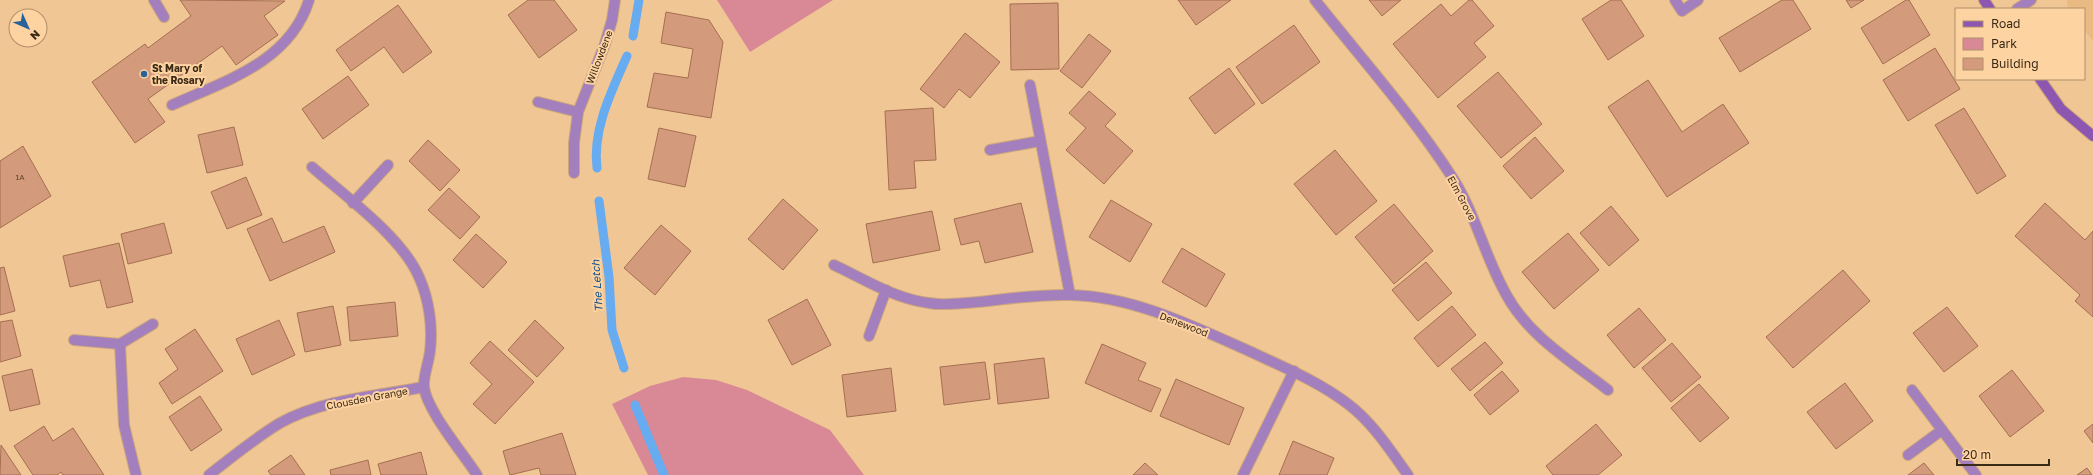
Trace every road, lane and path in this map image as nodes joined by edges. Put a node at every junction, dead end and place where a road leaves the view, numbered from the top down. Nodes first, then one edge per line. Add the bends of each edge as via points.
1 (154, 0) edge
2 (309, 0) edge
3 (615, 0) edge
4 (1315, 0) edge
5 (1675, 0) edge
6 (1698, 0) edge
7 (2031, 0) edge
8 (2019, 8) edge
9 (164, 17) dead end
10 (2041, 80) edge
11 (1030, 85) dead end
12 (538, 102) dead end
13 (172, 105) dead end
14 (578, 112) junction
15 (2093, 136) edge
16 (1040, 141) junction
17 (990, 150) dead end
18 (388, 165) dead end
19 (312, 167) dead end
20 (574, 174) dead end
21 (353, 203) junction
22 (834, 264) dead end
23 (886, 290) junction
24 (1070, 295) junction
25 (153, 324) dead end
26 (869, 336) dead end
27 (74, 340) dead end
28 (120, 344) junction
29 (1294, 371) junction
30 (424, 387) junction
31 (1608, 390) dead end
32 (1912, 390) dead end
33 (1942, 430) junction
34 (1908, 455) dead end
35 (136, 475) edge
36 (209, 475) edge
37 (477, 475) edge
38 (1243, 475) edge
39 (1408, 475) edge
40 (1976, 475) edge

1 - 9 street
2 - 13 street via 300,24 286,43 268,57 246,71
3 - 14 street, Willowdene via 605,44
4 - 31 street, Elm Grove via 1434,149 1455,182 1480,231 1507,297 1523,319 1543,340
5 - 6 street via 1682,11
7 - 8 street
10 - 15 street via 2061,109
11 - 16 street
12 - 14 street
14 - 20 street, Willowdene
16 - 17 street
16 - 24 street
18 - 21 street
19 - 21 street
21 - 30 street via 392,240 419,276 426,297 430,323 430,350
22 - 23 street, Denewood
23 - 24 street, Denewood via 929,304
23 - 26 street
24 - 29 street, Denewood via 1109,299 1143,308
25 - 28 street
27 - 28 street
28 - 35 street via 124,424
29 - 38 street
29 - 39 street, Denewood via 1348,404 1368,422
30 - 36 street, Clousden Grange via 336,403 306,412 258,437
30 - 37 street via 432,409
32 - 33 street
33 - 34 street
33 - 40 street

